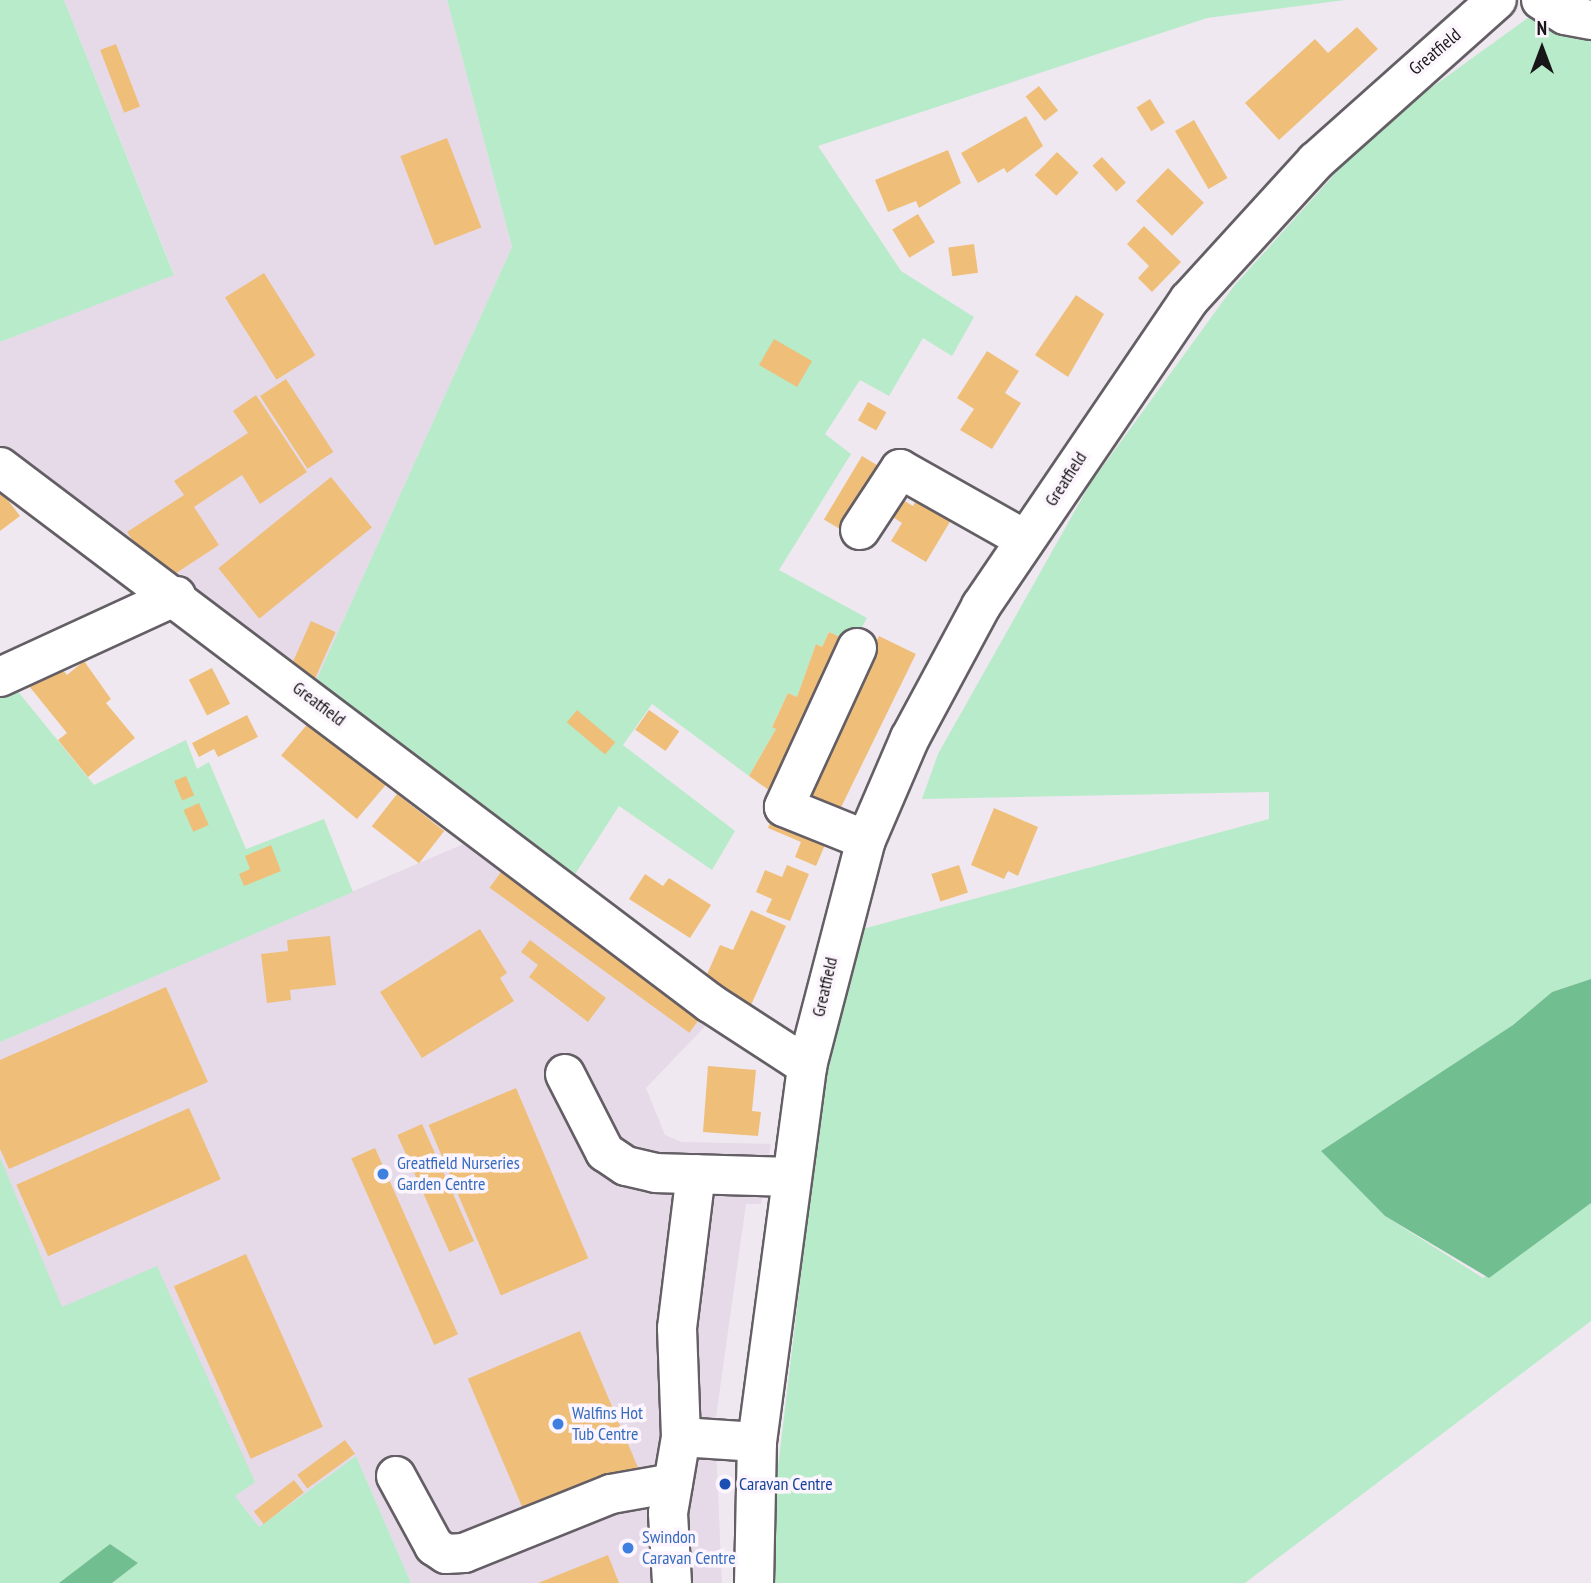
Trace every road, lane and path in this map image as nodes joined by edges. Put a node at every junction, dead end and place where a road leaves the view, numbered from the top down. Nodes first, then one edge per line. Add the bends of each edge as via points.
1 (1497, 0) edge
2 (1541, 0) edge
3 (1591, 20) edge
4 (0, 467) edge
5 (860, 530) dead end
6 (1024, 539) junction
7 (176, 596) junction
8 (857, 648) dead end
9 (0, 677) edge
10 (866, 841) junction
11 (807, 1066) junction
12 (565, 1074) dead end
13 (696, 1174) junction
14 (790, 1177) junction
15 (681, 1437) junction
16 (757, 1442) junction
17 (396, 1476) dead end
18 (673, 1483) junction
19 (672, 1583) edge
20 (754, 1583) edge

1 - 6 street, Greatfield via 1338,140 1224,260 1161,337
2 - 3 street via 1565,15
4 - 7 street, Greatfield
5 - 6 street via 900,469
6 - 10 street, Greatfield via 934,689
7 - 9 street
7 - 11 street, Greatfield via 710,1003
8 - 10 street via 784,807
10 - 11 street, Greatfield
11 - 14 street, Greatfield
12 - 13 street via 605,1152 626,1166 656,1173
13 - 14 street
13 - 15 street via 677,1328
14 - 16 street, Greatfield
15 - 16 street
15 - 18 street
16 - 20 street, Greatfield
17 - 18 street via 433,1546 446,1554 464,1553 611,1494
18 - 19 street via 668,1513

